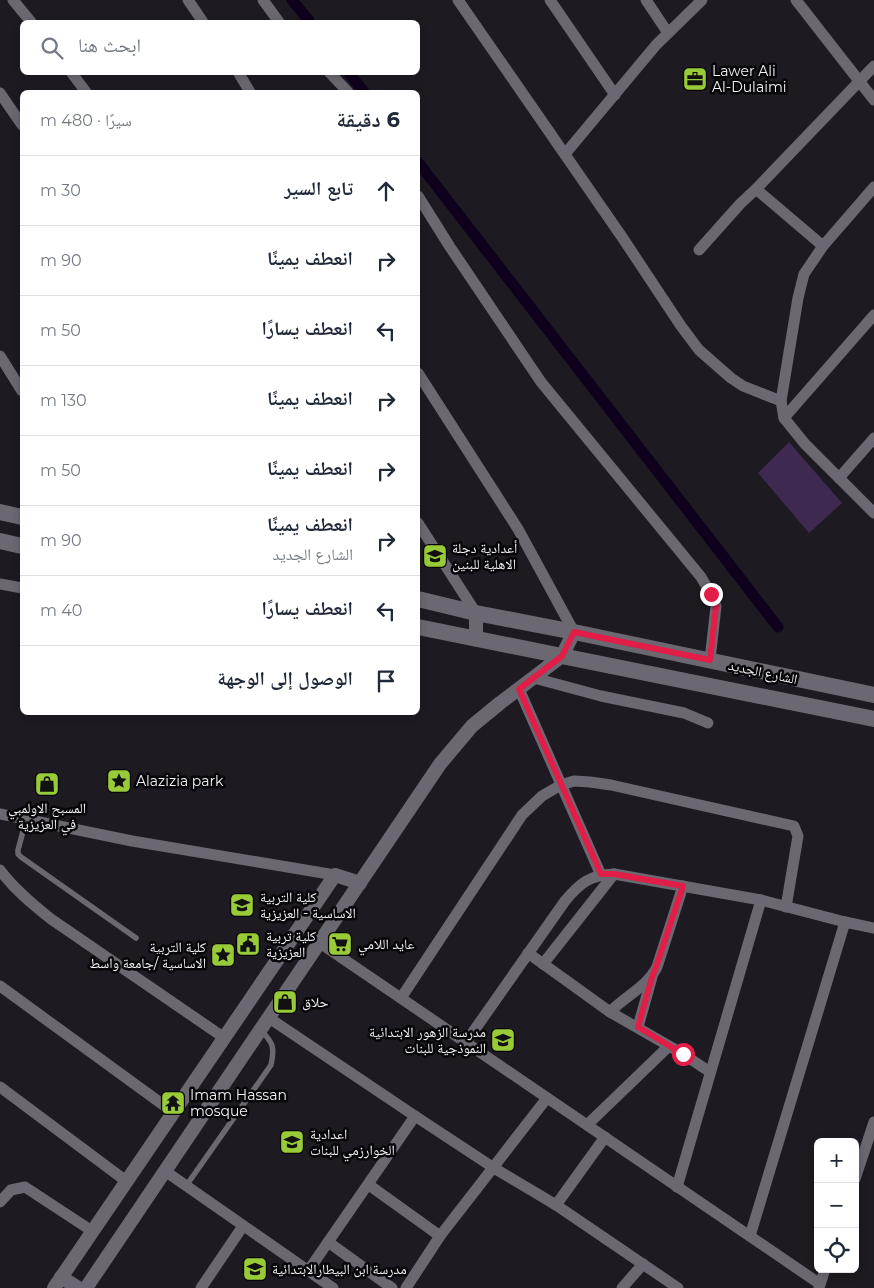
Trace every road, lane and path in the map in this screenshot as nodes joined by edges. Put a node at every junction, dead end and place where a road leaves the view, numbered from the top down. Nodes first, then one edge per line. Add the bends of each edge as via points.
1 (13, 0) edge
2 (188, 0) edge
3 (262, 0) edge
4 (458, 0) edge
5 (550, 0) edge
6 (646, 0) edge
7 (702, 0) edge
8 (796, 0) edge
9 (29, 20) edge
10 (202, 20) edge
11 (277, 20) edge
12 (668, 34) junction
13 (874, 66) edge
14 (73, 75) edge
15 (240, 75) edge
16 (332, 75) edge
17 (859, 80) junction
18 (84, 90) edge
19 (249, 90) edge
20 (346, 90) edge
21 (0, 94) edge
22 (615, 95) junction
23 (874, 100) edge
24 (20, 122) edge
25 (565, 154) junction
26 (874, 187) edge
27 (756, 189) junction
28 (420, 199) edge
29 (823, 246) junction
30 (699, 250) dead end
31 (874, 315) edge
32 (0, 356) edge
33 (420, 379) edge
34 (20, 388) edge
35 (781, 401) junction
36 (784, 418) junction
37 (874, 438) edge
38 (839, 478) junction
39 (0, 512) edge
40 (874, 513) edge
41 (20, 517) edge
42 (420, 526) edge
43 (0, 541) edge
44 (20, 546) edge
45 (0, 584) edge
46 (20, 588) edge
47 (420, 599) edge
48 (476, 613) junction
49 (420, 627) edge
50 (574, 632) junction
51 (476, 639) junction
52 (562, 656) junction
53 (710, 660) junction
54 (534, 678) junction
55 (519, 689) junction
56 (874, 695) edge
57 (874, 719) edge
58 (708, 723) dead end
59 (561, 785) junction
60 (0, 814) edge
61 (26, 820) junction
62 (0, 870) edge
63 (601, 874) junction
64 (614, 874) junction
65 (335, 875) junction
66 (360, 883) junction
67 (683, 886) junction
68 (761, 900) junction
69 (786, 907) junction
70 (845, 922) junction
71 (874, 928) edge
72 (136, 938) dead end
73 (320, 942) junction
74 (528, 953) junction
75 (543, 964) junction
76 (652, 977) junction
77 (0, 986) edge
78 (401, 998) junction
79 (610, 1012) junction
80 (269, 1018) junction
81 (638, 1027) junction
82 (261, 1030) junction
83 (223, 1037) junction
84 (466, 1042) junction
85 (669, 1046) junction
86 (710, 1072) junction
87 (0, 1087) edge
88 (547, 1098) junction
89 (173, 1112) junction
90 (415, 1116) junction
91 (874, 1122) edge
92 (587, 1125) junction
93 (872, 1135) edge
94 (605, 1137) junction
95 (494, 1168) junction
96 (859, 1169) edge
97 (165, 1171) junction
98 (126, 1181) junction
99 (369, 1185) junction
100 (186, 1186) junction
101 (677, 1187) junction
102 (0, 1202) edge
103 (556, 1205) junction
104 (243, 1226) junction
105 (92, 1231) junction
106 (440, 1236) junction
107 (750, 1236) junction
108 (328, 1242) junction
109 (643, 1264) junction
110 (308, 1270) junction
111 (824, 1273) edge
112 (58, 1282) edge
113 (819, 1286) edge
114 (78, 1288) edge
115 (86, 1288) edge
116 (201, 1288) edge
117 (333, 1288) edge
118 (392, 1288) edge
119 (406, 1288) edge
120 (622, 1288) edge
121 (678, 1288) edge

1 - 9 street
2 - 10 street
3 - 11 street
4 - 25 street
5 - 22 street
6 - 12 street
7 - 12 street
8 - 17 street
12 - 22 street
13 - 17 street
14 - 18 street
15 - 19 street
16 - 20 street
17 - 23 street
17 - 27 street
21 - 24 street
22 - 25 street
25 - 35 street via 699,350 743,386
26 - 29 street
27 - 29 street
27 - 30 street
28 - 53 street via 541,382 701,577 716,606
29 - 35 street via 804,274
31 - 36 street
32 - 34 street
33 - 50 street via 518,529
35 - 36 street
36 - 38 street
37 - 38 street
38 - 40 street
39 - 41 main road
42 - 48 street
43 - 44 main road
45 - 46 street
47 - 48 main road, الشارع الجديد
48 - 50 main road, الشارع الجديد
48 - 51 street
49 - 51 main road, الشارع الجديد
50 - 52 street
50 - 53 main road, الشارع الجديد
51 - 52 main road, الشارع الجديد
52 - 54 street
52 - 57 main road, الشارع الجديد
53 - 56 main road, الشارع الجديد
54 - 55 street
54 - 58 street via 684,713
55 - 59 street
55 - 66 street via 459,740
59 - 63 street
59 - 69 street via 574,781 611,785 794,826 798,836
59 - 78 street via 542,796 522,815
60 - 61 street
61 - 65 street
61 - 72 lane via 18,854
62 - 83 street via 28,901 51,919
63 - 64 street
63 - 74 street via 576,887
64 - 67 street
64 - 75 street
65 - 66 street
65 - 83 street
66 - 73 street
67 - 68 street
67 - 76 street
68 - 69 street
68 - 86 street
69 - 70 street
70 - 71 street
70 - 107 street
73 - 78 street
73 - 80 street
74 - 75 street
74 - 84 street
75 - 79 street
76 - 79 street
76 - 81 street
77 - 89 street
78 - 84 street
79 - 81 street
80 - 82 street
80 - 90 street
81 - 85 street
82 - 97 street
82 - 100 lane via 270,1040 274,1052 271,1065
83 - 89 street
84 - 88 street
85 - 86 street
85 - 92 street
86 - 101 street
87 - 98 street
88 - 92 street
88 - 95 street
89 - 98 street
90 - 95 street
90 - 99 street
91 - 93 street
92 - 94 street
93 - 96 street
94 - 101 street
94 - 103 street
95 - 103 street
95 - 106 street
97 - 100 street
97 - 115 street
98 - 105 street
99 - 106 street
99 - 108 street
100 - 104 street
101 - 107 street
102 - 105 street via 11,1190 25,1187
103 - 109 street
104 - 110 street
104 - 116 street
105 - 112 street
106 - 119 street
107 - 113 street
108 - 110 street
108 - 118 street
109 - 120 street
109 - 121 street
110 - 117 street
111 - 113 street
112 - 114 street

